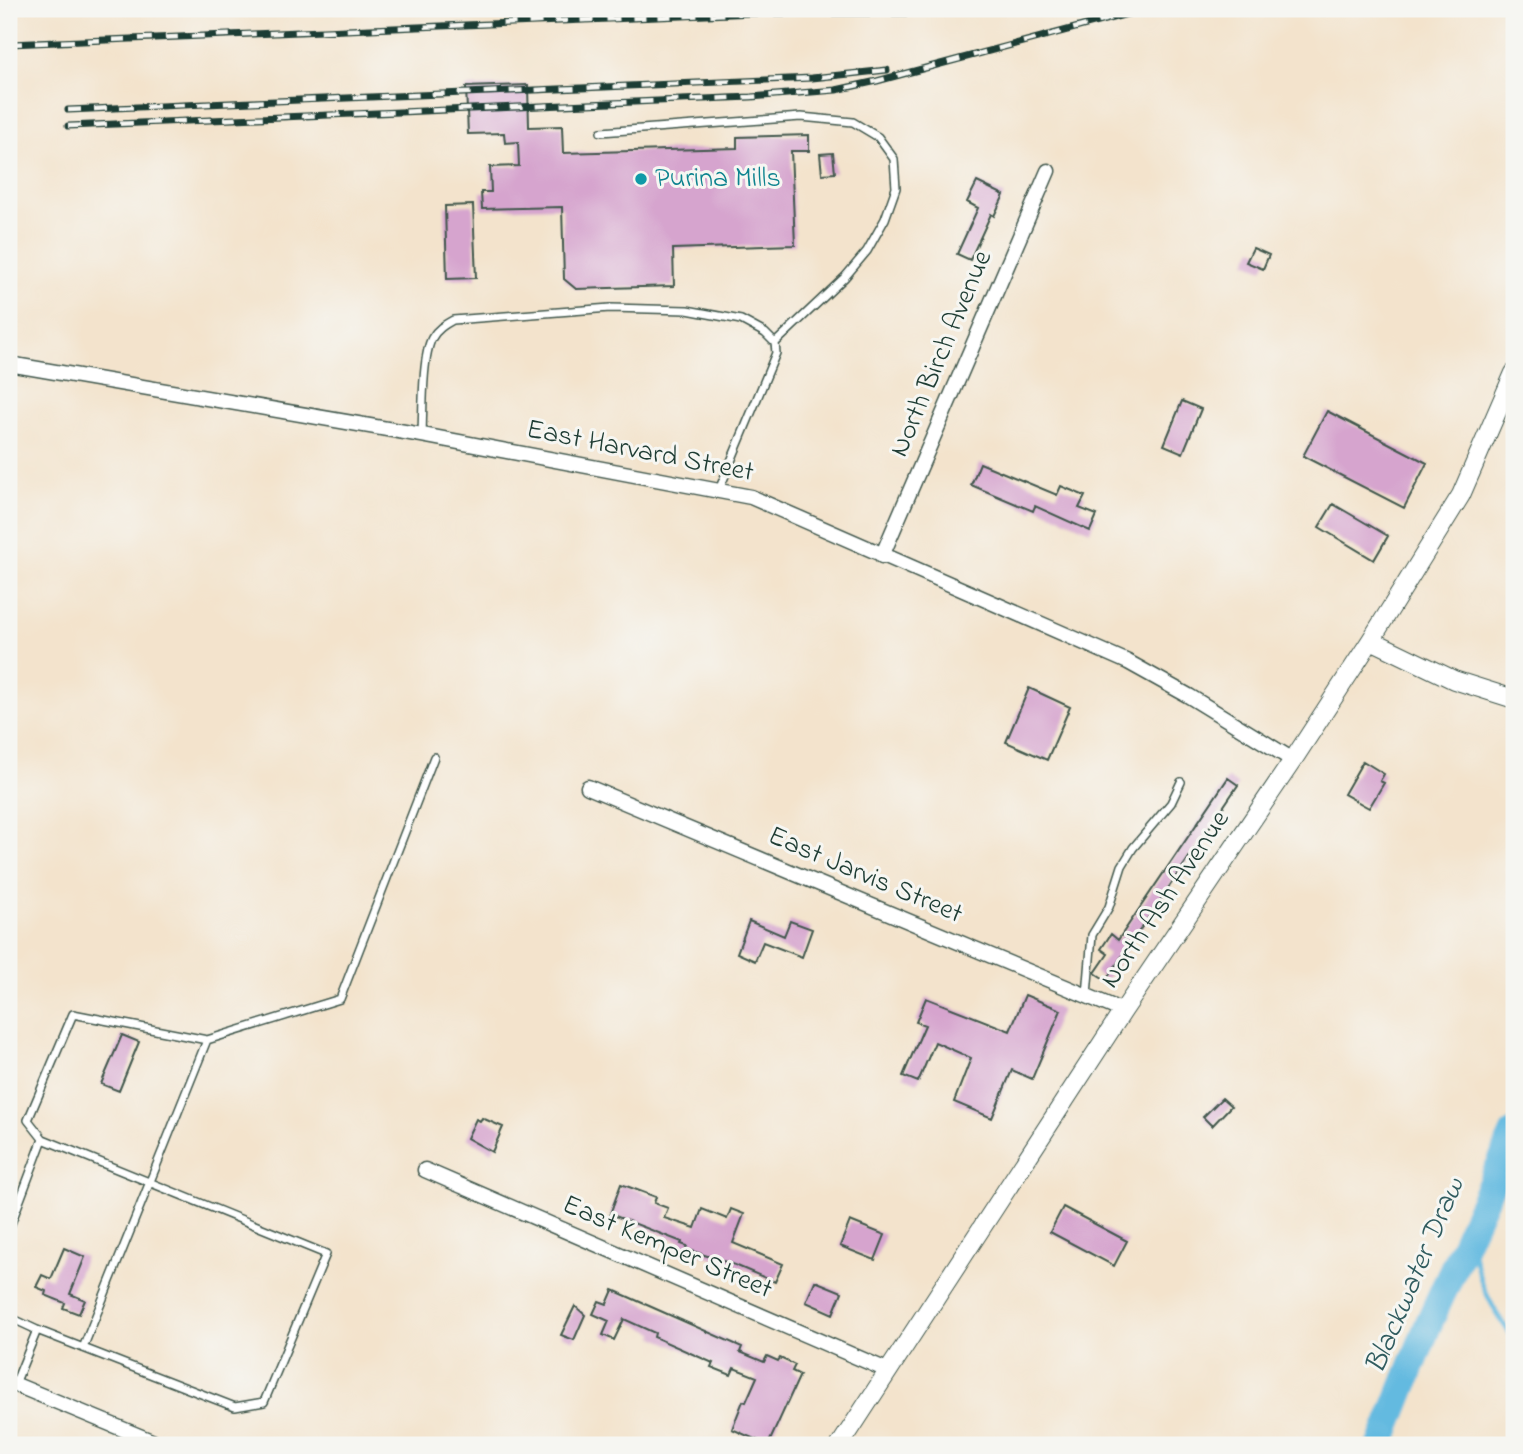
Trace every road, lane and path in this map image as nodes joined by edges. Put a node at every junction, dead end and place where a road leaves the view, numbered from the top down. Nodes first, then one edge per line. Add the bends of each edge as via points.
1 (601, 132) dead end
2 (1048, 171) dead end
3 (775, 342) junction
4 (9, 364) edge
5 (1514, 373) edge
6 (422, 435) junction
7 (719, 490) junction
8 (882, 556) junction
9 (1371, 640) junction
10 (1514, 699) edge
11 (434, 757) dead end
12 (1293, 760) junction
13 (1181, 782) dead end
14 (588, 787) dead end
15 (1087, 996) junction
16 (1123, 1011) junction
17 (207, 1040) junction
18 (43, 1139) junction
19 (425, 1170) dead end
20 (150, 1182) junction
21 (9, 1229) edge
22 (9, 1317) edge
23 (37, 1330) junction
24 (83, 1348) junction
25 (889, 1371) junction
26 (12, 1383) edge
27 (161, 1445) edge
28 (840, 1445) edge

1 - 3 lane via 801,117 853,122 878,137 894,159 896,188 884,219 867,251 845,277
2 - 8 street, North Birch Avenue
3 - 6 lane via 741,320 687,310 610,308 453,320 430,340
3 - 7 lane via 776,354
4 - 6 street, East Harvard Street
5 - 9 street, North Ash Avenue via 1461,495
6 - 7 street, East Harvard Street
7 - 8 street, East Harvard Street via 751,497
8 - 12 street, East Harvard Street via 1128,662
9 - 10 street via 1454,680
9 - 12 street, North Ash Avenue
11 - 17 lane via 340,999
12 - 16 street, North Ash Avenue
13 - 15 lane via 1171,803 1122,866 1109,907 1092,935
14 - 15 street, East Jarvis Street
15 - 16 street, East Jarvis Street
16 - 25 street, North Ash Avenue
17 - 18 lane via 73,1014 29,1120
17 - 20 lane
18 - 20 lane
18 - 21 lane
19 - 25 street, East Kemper Street
20 - 24 lane
20 - 24 lane via 326,1254 264,1402 236,1407
22 - 23 lane
23 - 24 lane
23 - 26 lane
25 - 28 street, North Ash Avenue
26 - 27 street

